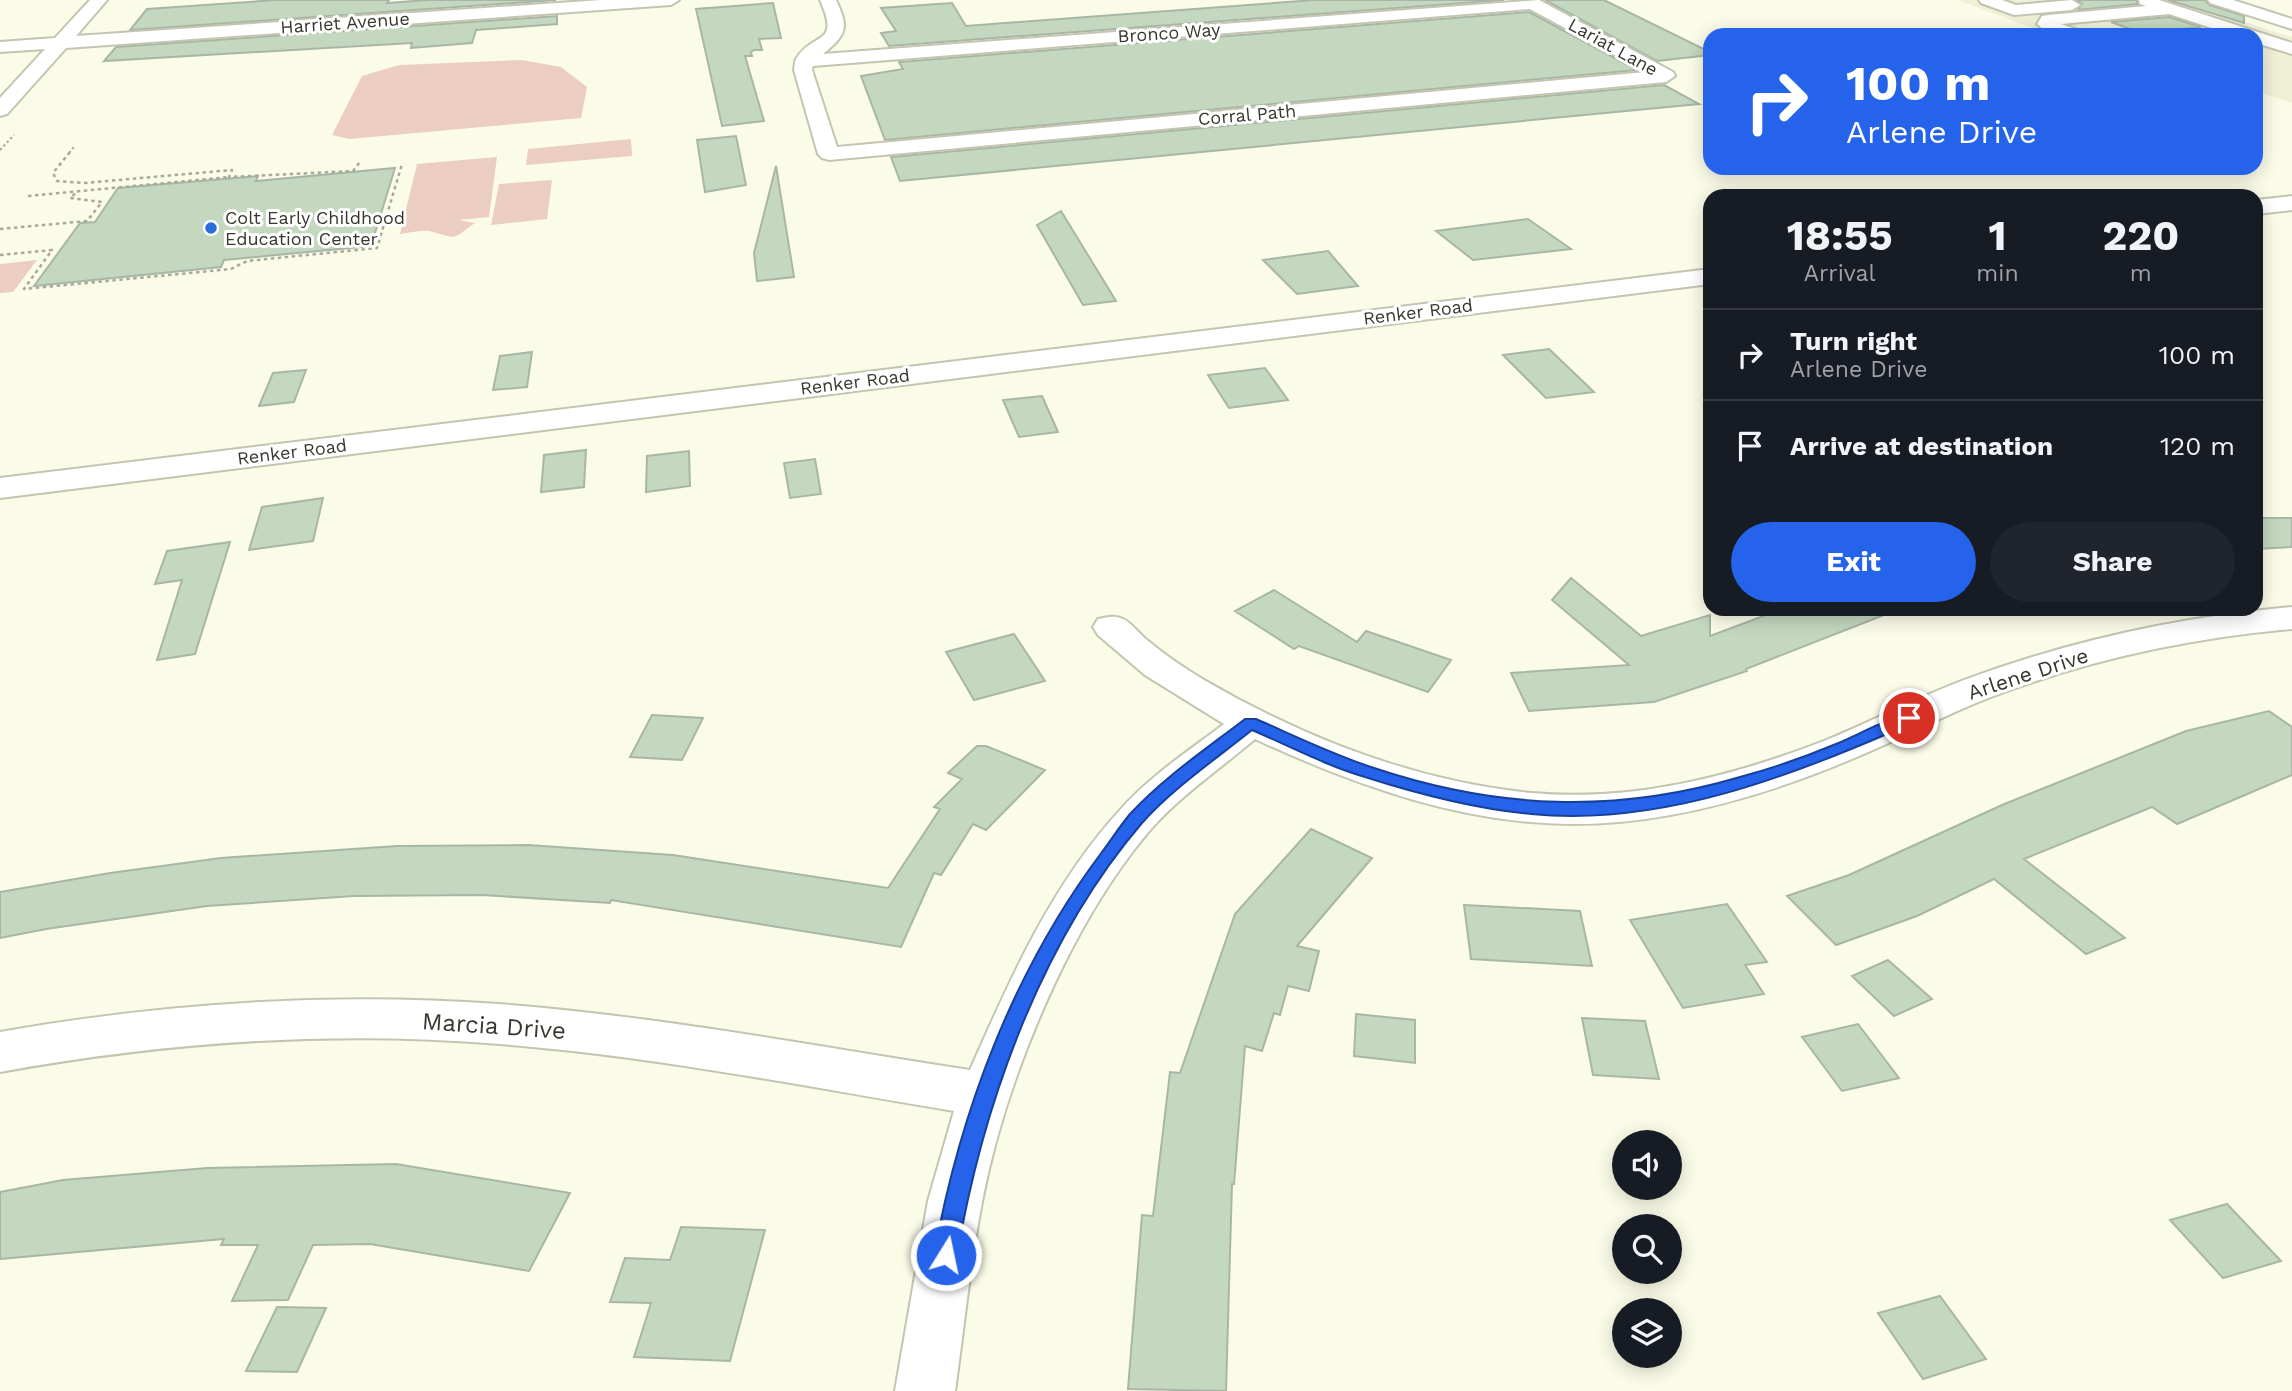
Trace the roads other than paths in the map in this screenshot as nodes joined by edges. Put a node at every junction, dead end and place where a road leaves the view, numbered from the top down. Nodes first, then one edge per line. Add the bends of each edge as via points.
1 (99, 0) edge
2 (671, 0) edge
3 (828, 0) edge
4 (1987, 0) edge
5 (2127, 0) edge
6 (2144, 0) edge
7 (2216, 0) edge
8 (1529, 2) edge
9 (2170, 9) junction
10 (2284, 21) edge
11 (2222, 26) junction
12 (2056, 28) edge
13 (2211, 28) edge
14 (2228, 28) edge
15 (2263, 39) edge
16 (61, 42) junction
17 (0, 47) edge
18 (2292, 49) edge
19 (2292, 58) edge
20 (2268, 60) dead end
21 (804, 61) junction
22 (1666, 76) joint
23 (0, 110) edge
24 (2292, 203) edge
25 (2263, 207) edge
26 (1703, 277) edge
27 (0, 488) edge
28 (2292, 618) edge
29 (1111, 627) dead end
30 (1250, 723) junction
31 (0, 1052) edge
32 (985, 1094) junction
33 (925, 1391) edge

1 - 16 street
2 - 16 street, Harriet Avenue
3 - 21 street via 838,23 835,31
4 - 5 street via 2014,10
6 - 9 street
7 - 10 street
8 - 21 street, Bronco Way
8 - 22 street, Lariat Lane
9 - 11 street
9 - 12 street via 2048,20 2045,24
10 - 11 street
11 - 13 street
11 - 14 street
15 - 18 street
16 - 17 street, Harriet Avenue
16 - 23 street
19 - 20 street
21 - 22 street, Corral Path via 829,153
24 - 25 street
26 - 27 street, Renker Road
28 - 30 street, Arlene Drive via 2244,621 2082,654 1978,689 1818,758 1685,797 1609,808 1532,808 1460,796 1368,773
29 - 30 street, Arlene Drive via 1172,677
30 - 32 street via 1137,818 1078,898 1037,971
31 - 32 street, Marcia Drive via 81,1036 196,1024 277,1019 431,1020 600,1035
32 - 33 street via 955,1201

